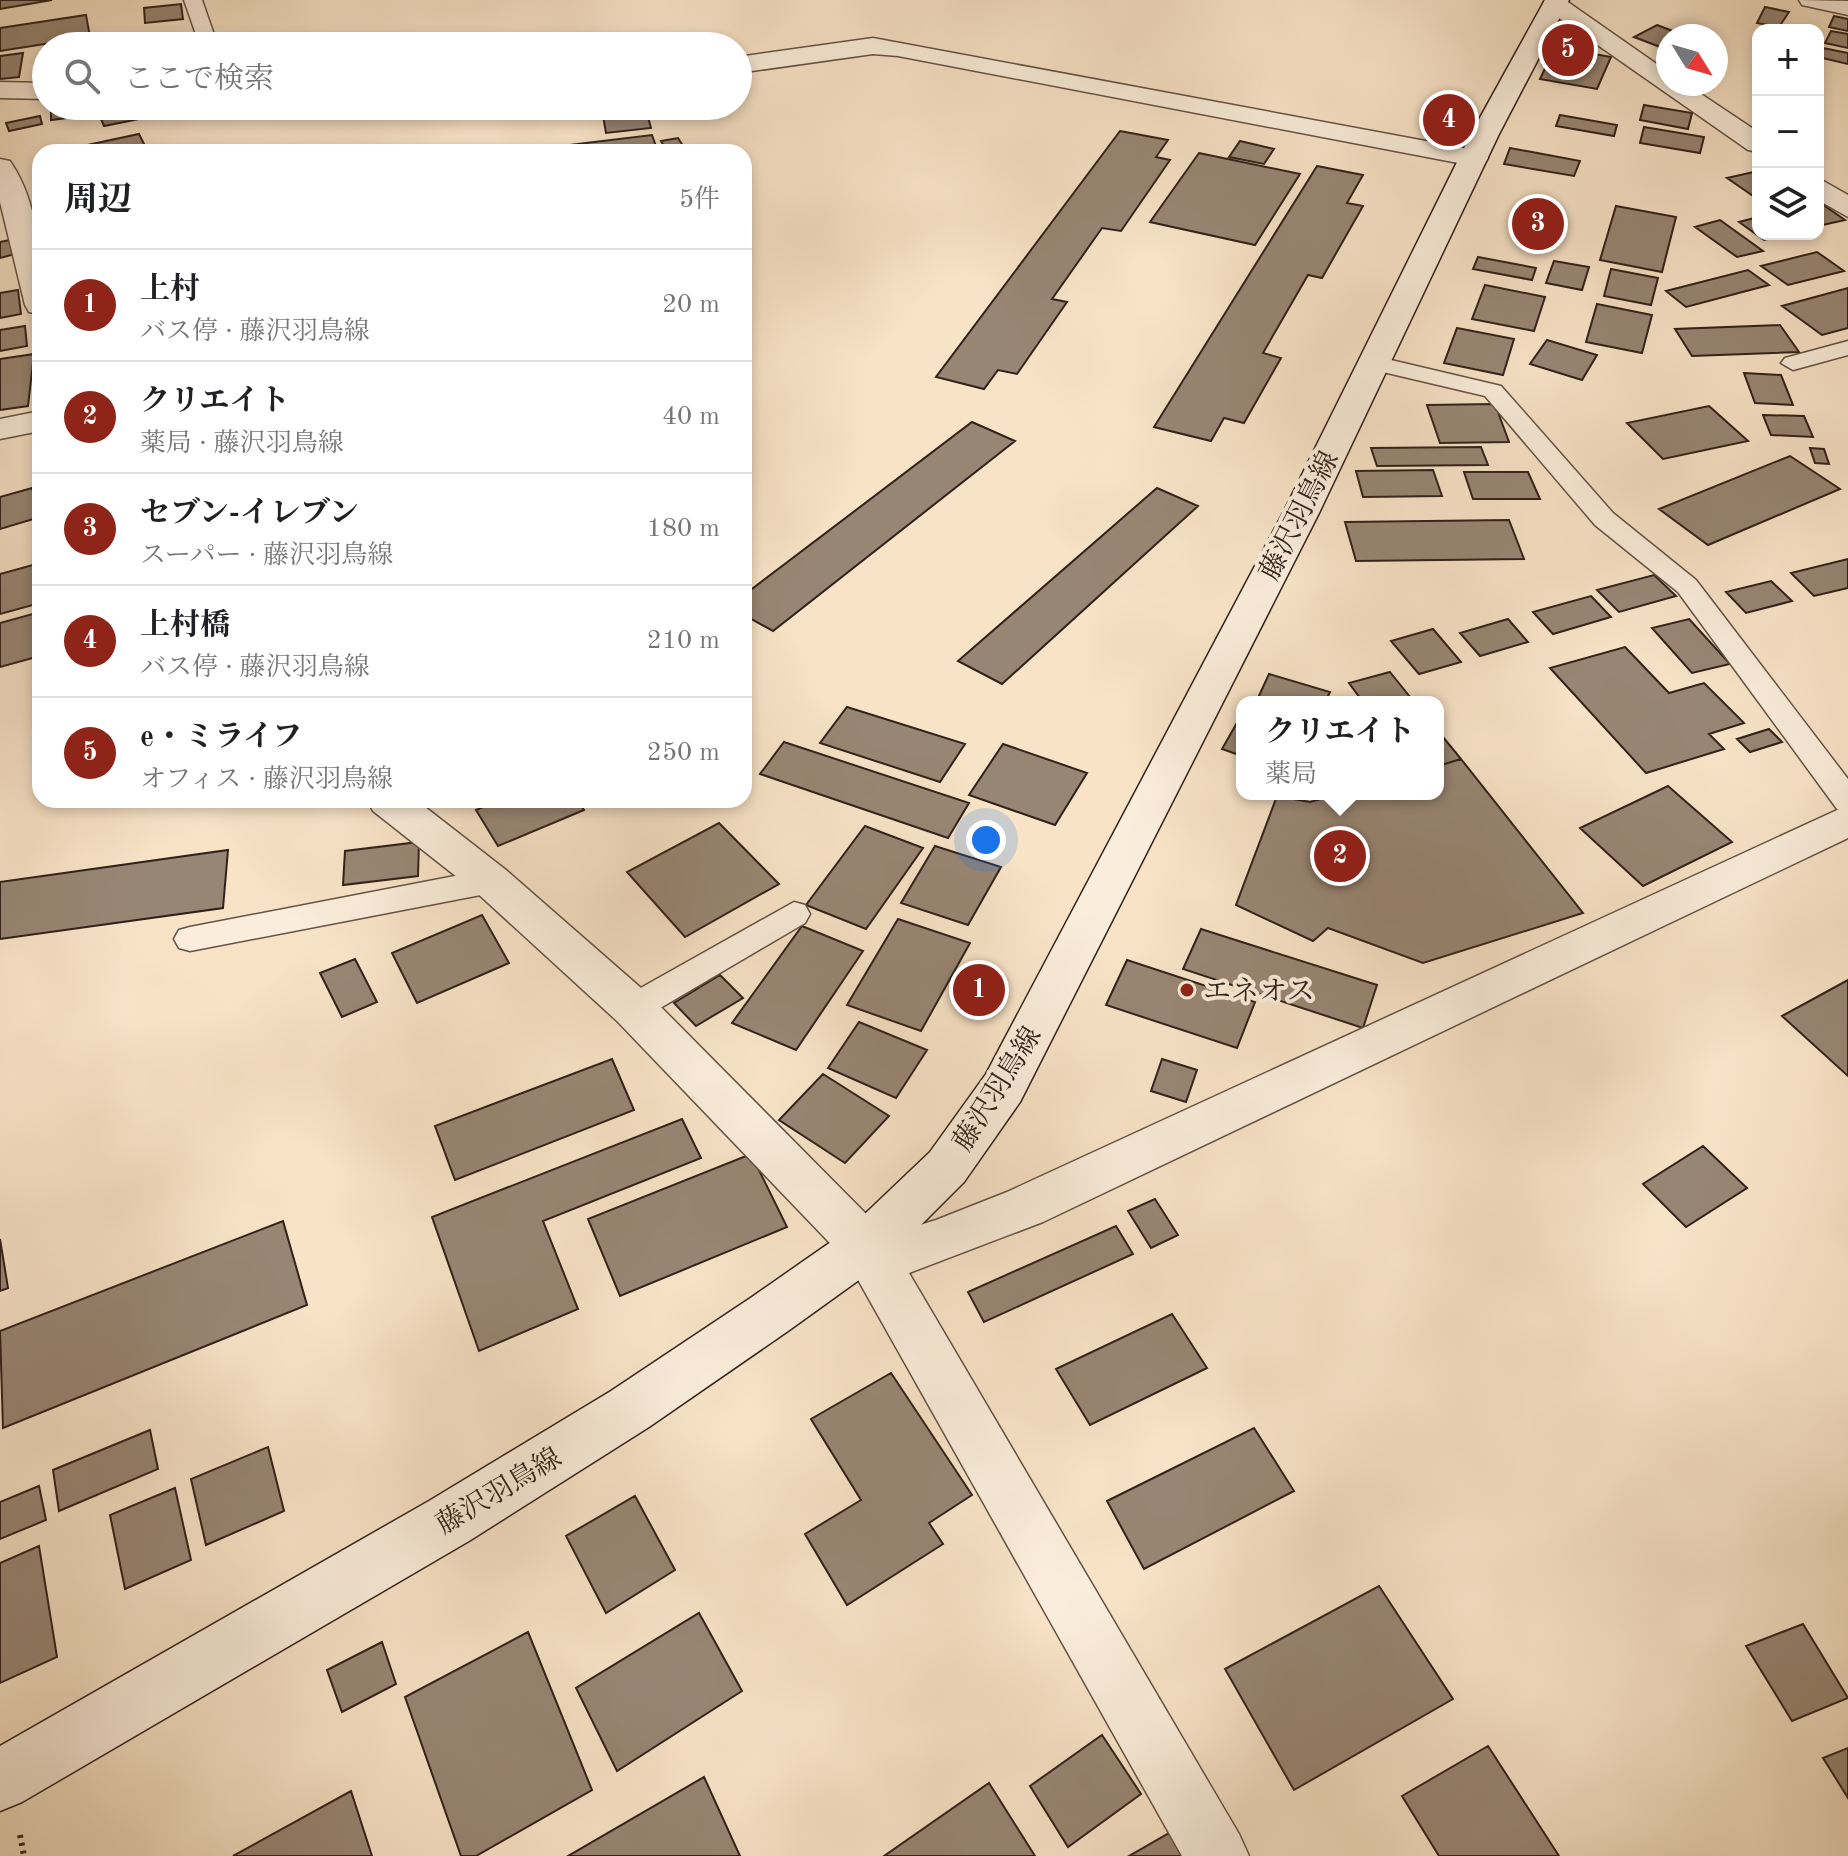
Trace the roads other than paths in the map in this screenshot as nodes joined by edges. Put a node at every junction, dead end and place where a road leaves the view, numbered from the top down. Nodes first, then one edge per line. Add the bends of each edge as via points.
1 (193, 0) edge
2 (1811, 0) edge
3 (1556, 2) edge
4 (1848, 8) edge
5 (204, 32) edge
6 (752, 63) edge
7 (1656, 75) edge
8 (0, 90) edge
9 (32, 91) edge
10 (1686, 96) edge
11 (1752, 140) edge
12 (1474, 158) junction
13 (0, 167) edge
14 (1824, 191) edge
15 (1848, 208) edge
16 (32, 273) edge
17 (1848, 348) edge
18 (1374, 363) junction
19 (1793, 363) dead end
20 (32, 423) edge
21 (0, 429) edge
22 (1848, 801) edge
23 (398, 808) edge
24 (1848, 820) edge
25 (491, 881) junction
26 (794, 914) dead end
27 (190, 939) dead end
28 (633, 1008) junction
29 (870, 1254) junction
30 (0, 1780) edge
31 (1217, 1856) edge

1 - 5 lane
2 - 4 street
3 - 7 street
3 - 12 street, 藤沢羽鳥線
6 - 12 street via 873,46 898,48
8 - 9 street
10 - 11 street
12 - 18 street, 藤沢羽鳥線
13 - 16 street
14 - 15 street
17 - 19 lane
18 - 22 lane via 1493,391 1604,519 1687,586
18 - 29 street, 藤沢羽鳥線 via 1003,1088 947,1167
20 - 21 street
23 - 25 street
24 - 29 street via 1025,1207 942,1241
25 - 27 lane
25 - 28 street
26 - 28 lane
28 - 29 street
29 - 30 street, 藤沢羽鳥線 via 475,1505
29 - 31 street

